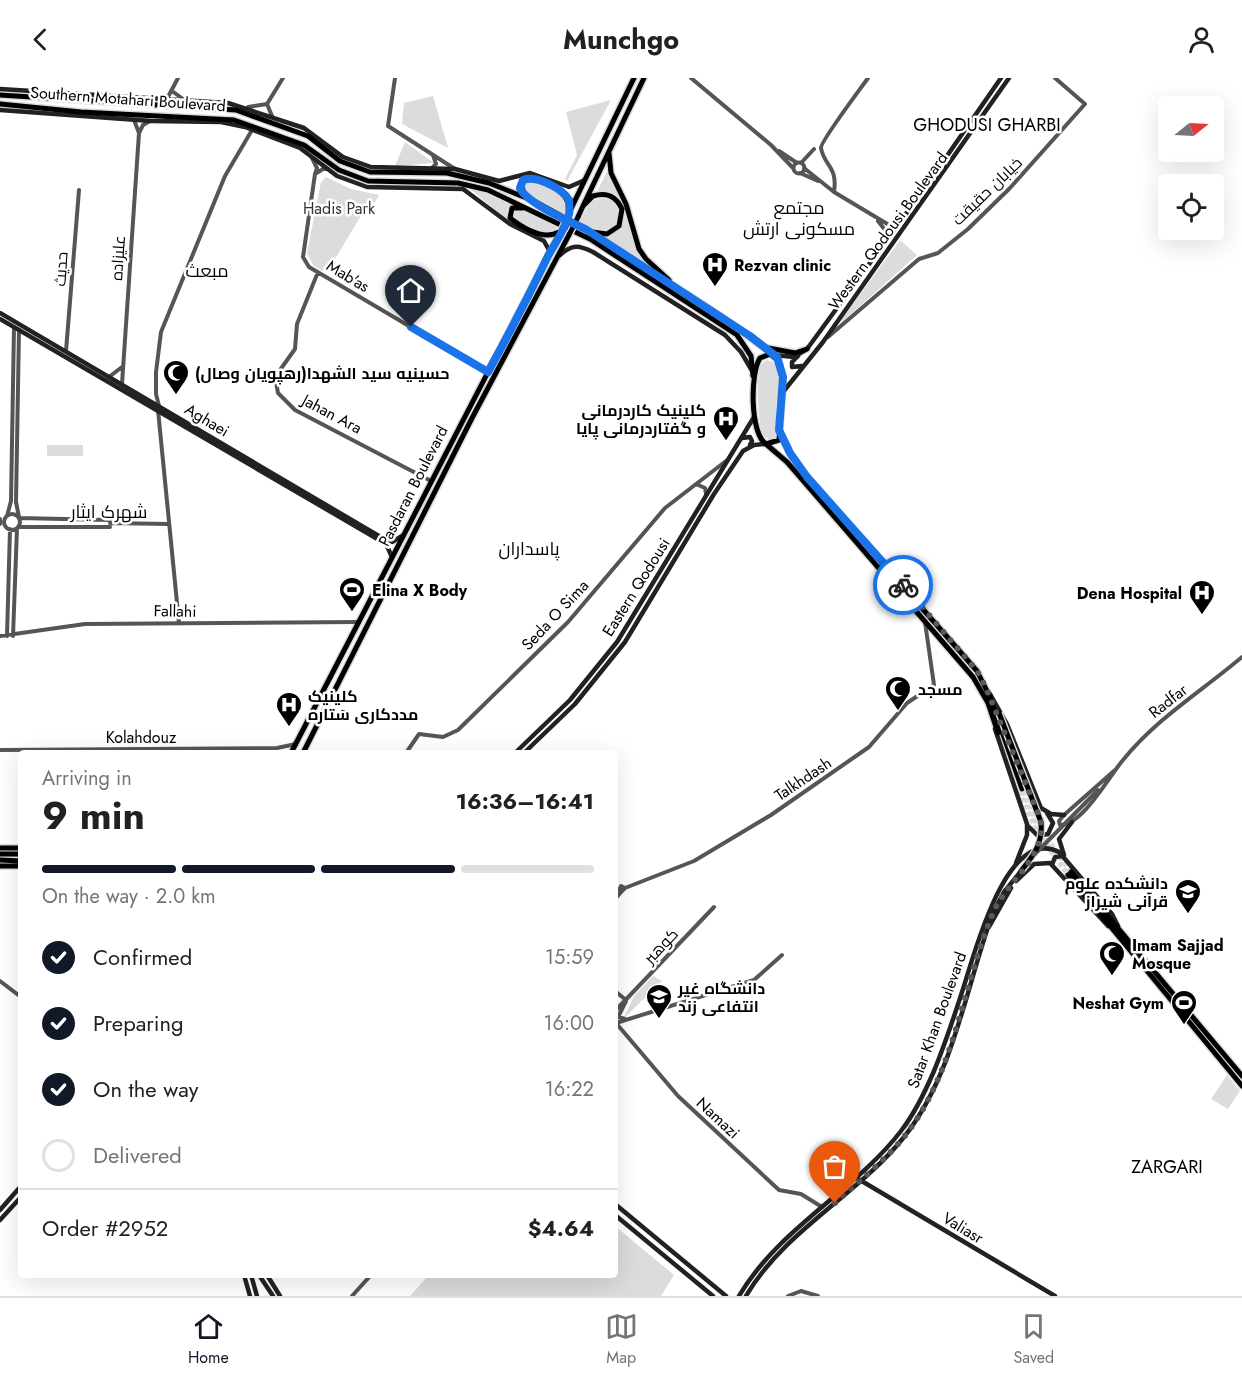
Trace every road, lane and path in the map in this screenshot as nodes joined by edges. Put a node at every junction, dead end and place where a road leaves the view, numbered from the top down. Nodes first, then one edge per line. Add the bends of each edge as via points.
1 (177, 78) edge
2 (283, 78) edge
3 (395, 78) edge
4 (634, 78) edge
5 (644, 78) edge
6 (691, 78) edge
7 (868, 78) edge
8 (1001, 78) edge
9 (1009, 78) edge
10 (1055, 78) edge
11 (1064, 78) edge
12 (1060, 83) junction
13 (0, 89) edge
14 (172, 91) junction
15 (0, 95) edge
16 (143, 99) junction
17 (162, 100) junction
18 (186, 101) junction
19 (213, 102) junction
20 (0, 104) edge
21 (127, 104) junction
22 (267, 104) junction
23 (248, 107) junction
24 (223, 108) junction
25 (0, 110) edge
26 (617, 111) junction
27 (81, 112) junction
28 (272, 116) junction
29 (624, 116) junction
30 (975, 116) junction
31 (90, 117) junction
32 (202, 119) junction
33 (134, 120) junction
34 (980, 120) junction
35 (151, 121) junction
36 (252, 130) junction
37 (140, 133) junction
38 (771, 145) junction
39 (814, 149) dead end
40 (609, 153) junction
41 (337, 154) junction
42 (433, 154) junction
43 (312, 157) junction
44 (340, 161) junction
45 (801, 165) junction
46 (432, 168) junction
47 (793, 168) junction
48 (328, 169) junction
49 (455, 169) junction
50 (315, 174) junction
51 (800, 174) junction
52 (585, 180) junction
53 (821, 182) junction
54 (380, 183) junction
55 (932, 183) junction
56 (421, 184) junction
57 (367, 187) junction
58 (430, 188) junction
59 (79, 190) dead end
60 (834, 192) junction
61 (534, 201) junction
62 (583, 206) junction
63 (869, 212) junction
64 (538, 213) junction
65 (569, 213) junction
66 (898, 226) junction
67 (587, 230) junction
68 (561, 231) junction
69 (882, 248) junction
70 (550, 252) junction
71 (560, 255) junction
72 (318, 272) junction
73 (674, 286) junction
74 (0, 313) edge
75 (0, 319) edge
76 (16, 328) junction
77 (750, 336) junction
78 (823, 342) junction
79 (745, 345) junction
80 (765, 348) junction
81 (807, 349) junction
82 (66, 351) junction
83 (774, 355) junction
84 (798, 356) junction
85 (804, 365) junction
86 (123, 367) junction
87 (488, 372) junction
88 (753, 376) junction
89 (109, 377) junction
90 (123, 384) junction
91 (156, 394) junction
92 (782, 394) junction
93 (150, 400) junction
94 (158, 408) junction
95 (754, 417) junction
96 (779, 430) junction
97 (742, 438) junction
98 (766, 444) junction
99 (748, 447) junction
100 (790, 453) junction
101 (729, 459) junction
102 (785, 459) junction
103 (431, 481) junction
104 (695, 484) junction
105 (706, 495) junction
106 (13, 501) junction
107 (7, 516) junction
108 (19, 517) junction
109 (0, 518) edge
110 (26, 519) junction
111 (76, 519) junction
112 (110, 523) junction
113 (168, 524) junction
114 (0, 525) edge
115 (26, 526) junction
116 (18, 527) junction
117 (76, 527) junction
118 (9, 529) junction
119 (9, 536) junction
120 (402, 536) junction
121 (16, 537) junction
122 (389, 544) junction
123 (392, 557) junction
124 (9, 584) junction
125 (15, 584) junction
126 (359, 621) junction
127 (925, 621) junction
128 (179, 623) junction
129 (352, 623) junction
130 (354, 630) junction
131 (935, 633) junction
132 (0, 636) edge
133 (7, 636) junction
134 (13, 636) junction
135 (619, 639) junction
136 (927, 639) junction
137 (625, 642) junction
138 (1242, 657) edge
139 (325, 687) junction
140 (986, 688) junction
141 (334, 691) junction
142 (988, 703) junction
143 (296, 744) junction
144 (283, 748) junction
145 (0, 750) edge
146 (286, 750) edge
147 (292, 750) edge
148 (304, 750) edge
149 (408, 750) edge
150 (518, 750) edge
151 (527, 750) edge
152 (1115, 770) junction
153 (1043, 810) junction
154 (1064, 815) junction
155 (1072, 822) junction
156 (1027, 824) junction
157 (1048, 834) junction
158 (0, 848) edge
159 (18, 848) edge
160 (1036, 852) junction
161 (0, 854) edge
162 (18, 854) edge
163 (1027, 854) junction
164 (1065, 857) junction
165 (0, 860) edge
166 (18, 861) edge
167 (1034, 864) junction
168 (1052, 865) junction
169 (0, 866) edge
170 (18, 866) edge
171 (1014, 868) junction
172 (1022, 871) joint
173 (1069, 873) tunnel mouth
174 (620, 889) edge
175 (714, 907) dead end
176 (987, 929) junction
177 (1117, 930) junction
178 (782, 955) dead end
179 (0, 981) edge
180 (618, 993) edge
181 (18, 995) edge
182 (626, 1000) junction
183 (618, 1011) edge
184 (618, 1015) edge
185 (628, 1019) junction
186 (618, 1022) edge
187 (618, 1026) edge
188 (1242, 1076) edge
189 (1242, 1086) edge
190 (860, 1180) junction
191 (18, 1189) edge
192 (18, 1200) edge
193 (618, 1206) edge
194 (822, 1207) junction
195 (0, 1210) edge
196 (618, 1218) edge
197 (0, 1220) edge
198 (788, 1241) junction
199 (245, 1278) edge
200 (252, 1278) edge
201 (255, 1278) edge
202 (261, 1278) edge
203 (269, 1278) edge
204 (368, 1278) edge
205 (704, 1278) junction
206 (265, 1285) junction
207 (699, 1286) junction
208 (256, 1293) edge
209 (250, 1296) edge
210 (273, 1296) edge
211 (280, 1296) edge
212 (352, 1296) edge
213 (713, 1296) edge
214 (726, 1296) edge
215 (739, 1296) edge
216 (746, 1296) edge
217 (788, 1296) edge
218 (818, 1296) edge
219 (1055, 1296) edge

1 - 14 street
2 - 22 street
3 - 42 street via 388,126
4 - 26 main road
5 - 29 main road
6 - 38 street
7 - 60 street via 822,142 821,148 834,173
8 - 30 main road, Western Qodousi Boulevard
9 - 34 main road, Western Qodousi Boulevard
10 - 12 street
11 - 12 street
12 - 78 street, خیابان حقیقت via 1085,104 1010,188 972,225 939,252 922,258
13 - 16 main road
14 - 17 street
14 - 18 street
15 - 21 main road, ُSouthern Motahari Boulevard
16 - 17 main road
16 - 21 main road
17 - 18 main road
18 - 19 main road
19 - 23 main road
19 - 24 main road
20 - 27 main road, ُSouthern Motahari Boulevard
21 - 24 main road, ُSouthern Motahari Boulevard
22 - 23 street
22 - 28 street
23 - 28 main road
24 - 44 main road, ُSouthern Motahari Boulevard via 308,136
25 - 31 main road
26 - 29 main road
26 - 52 main road
27 - 31 main road
27 - 32 main road, ُSouthern Motahari Boulevard
28 - 41 main road via 312,132
29 - 40 main road
30 - 34 main road
30 - 55 main road, Western Qodousi Boulevard
31 - 33 main road
32 - 35 main road
32 - 36 main road
32 - 54 main road, ُSouthern Motahari Boulevard via 234,120 286,137 339,170
33 - 35 main road
33 - 37 street, علیزاده
34 - 55 main road, Western Qodousi Boulevard
35 - 37 street via 143,125
36 - 43 main road via 300,148
36 - 91 street via 225,176 161,332
37 - 86 street, علیزاده
38 - 45 street
38 - 47 street
39 - 45 street
40 - 62 main road
40 - 73 main road via 612,173 639,249
41 - 44 main road
41 - 46 main road via 371,167
42 - 46 street via 436,164
42 - 49 street
43 - 48 main road
43 - 50 street
44 - 61 main road, ُSouthern Motahari Boulevard via 381,174 447,173 475,178
45 - 47 street
45 - 51 street
45 - 53 street
46 - 49 main road
47 - 51 street
48 - 50 street
48 - 57 main road
49 - 52 main road via 499,181 530,173 569,187
50 - 72 street, Mab'as via 303,257
51 - 53 street
52 - 65 main road, Pasdaran Boulevard
53 - 60 street
54 - 56 main road, ُSouthern Motahari Boulevard
54 - 57 main road
55 - 66 main road, Western Qodousi Boulevard
55 - 78 main road, Western Qodousi Boulevard
56 - 58 main road
56 - 64 main road, ُSouthern Motahari Boulevard via 474,185
57 - 58 main road
58 - 70 main road via 468,191 510,224 544,241
59 - 82 street, حدیث
60 - 63 street
61 - 65 main road via 520,188 523,180 529,178 564,192 569,200
61 - 67 main road, ُSouthern Motahari Boulevard
62 - 67 main road via 593,196 603,194 616,199 622,209 621,223 614,231 603,234
62 - 71 main road, Pasdaran Boulevard, bridge
63 - 66 street via 889,225
63 - 69 street via 884,227
64 - 68 main road via 515,207 509,215 542,236
64 - 79 main road, ُSouthern Motahari Boulevard via 590,239 722,325
65 - 68 main road, Pasdaran Boulevard, bridge
66 - 69 main road, Western Qodousi Boulevard
67 - 73 main road, ُSouthern Motahari Boulevard
68 - 70 main road, Pasdaran Boulevard
69 - 81 main road, Western Qodousi Boulevard
70 - 87 main road, Pasdaran Boulevard
71 - 88 main road via 568,247 576,246 593,252 724,335 741,352
71 - 141 main road, Pasdaran Boulevard via 471,420
72 - 87 street, Mab'as
72 - 103 street, Jahan Ara via 297,324 295,349 275,377 278,393 295,410
73 - 77 main road
74 - 82 main road, Aghaei
75 - 76 main road, Aghaei
76 - 94 main road, Aghaei
76 - 106 street
77 - 79 main road via 754,347
77 - 80 main road
78 - 85 main road, Western Qodousi Boulevard
79 - 88 main road via 752,360
80 - 81 main road via 795,353
80 - 83 main road
81 - 84 main road, Western Qodousi Boulevard
82 - 89 main road, Aghaei
83 - 84 main road
83 - 88 main road via 760,358
83 - 92 main road via 783,372
84 - 85 main road via 792,367
85 - 92 main road, Western Qodousi Boulevard
86 - 89 street
86 - 90 street, علیزاده
87 - 103 main road, Pasdaran Boulevard
88 - 95 main road
89 - 90 main road, Aghaei
90 - 93 main road, Aghaei
91 - 93 street
91 - 94 street
92 - 96 main road
93 - 94 main road, Aghaei
94 - 113 street
94 - 122 main road, Aghaei
95 - 97 main road, Eastern Qodousi
95 - 98 main road via 756,433
96 - 98 main road via 779,440
96 - 100 main road
97 - 99 main road via 752,439
97 - 101 main road, Eastern Qodousi
98 - 99 main road
98 - 102 main road
99 - 137 main road, Eastern Qodousi via 714,494
100 - 102 main road via 785,454
100 - 140 main road via 970,663
101 - 104 street
101 - 105 main road, Eastern Qodousi
102 - 127 main road
103 - 120 main road, Pasdaran Boulevard
104 - 105 street via 705,488
104 - 149 street, Seda O Sima via 665,508 568,622 459,730 443,737 419,734
105 - 135 main road, Eastern Qodousi
106 - 107 street
106 - 108 street
107 - 108 street
107 - 109 street
107 - 118 street via 5,523
108 - 110 street
108 - 116 street
109 - 114 street
110 - 111 street
110 - 115 street
111 - 112 street
111 - 117 street
112 - 113 street
112 - 117 street
113 - 128 street
114 - 118 street
115 - 116 street
115 - 117 street
116 - 118 street
116 - 121 street
118 - 119 street
119 - 121 street via 13,533
119 - 124 street
120 - 122 main road
120 - 123 main road, Pasdaran Boulevard
121 - 125 street
122 - 123 main road
123 - 126 main road, Pasdaran Boulevard
124 - 125 street
124 - 133 street
125 - 134 street
126 - 129 street, Fallahi
126 - 130 main road, Pasdaran Boulevard
127 - 131 main road
127 - 136 street
128 - 129 street, Fallahi
128 - 134 street, Fallahi via 68,625
129 - 130 street
130 - 139 main road, Pasdaran Boulevard
131 - 136 street
131 - 142 main road via 978,684
132 - 133 street, Fallahi
133 - 134 street, Fallahi
135 - 137 main road
135 - 150 main road, Eastern Qodousi via 570,700
136 - 174 street, Talkhdash via 934,685 907,703 869,747 771,815 694,861
137 - 151 main road, Eastern Qodousi via 575,704
138 - 152 street, Radfar via 1164,718
139 - 141 main road
139 - 143 main road, Pasdaran Boulevard
140 - 142 main road via 1021,790
140 - 153 main road via 1003,715
140 - 160 main road, bridge via 1040,818
141 - 148 main road, Pasdaran Boulevard
142 - 156 main road via 1003,761
143 - 144 street, Kolahdouz
143 - 147 main road, Pasdaran Boulevard
144 - 145 street, Kolahdouz
144 - 146 street
152 - 154 street
152 - 155 street
152 - 160 street, bridge
153 - 154 main road
153 - 157 main road via 1052,820
154 - 155 street via 1060,825
155 - 157 main road
155 - 164 main road via 1059,839
156 - 157 main road via 1038,836
156 - 171 main road via 1028,835
158 - 159 main road
160 - 172 main road, bridge
161 - 162 main road
163 - 164 main road via 1051,848
163 - 167 main road via 1037,855
163 - 171 main road
164 - 168 main road via 1057,855
164 - 177 main road via 1112,914
165 - 166 main road
167 - 168 main road
167 - 176 main road via 1014,883
168 - 177 main road via 1097,917
169 - 170 main road
171 - 194 main road, Satar Khan Boulevard via 987,915 939,1058 913,1115 888,1146
172 - 176 main road, Satar Khan Boulevard via 1004,892
173 - 177 main road
175 - 182 street, کوهبر
176 - 190 main road, Satar Khan Boulevard via 932,1091 902,1140
177 - 188 main road
177 - 189 main road
178 - 185 street via 754,980
179 - 181 street
180 - 182 street
182 - 183 street, کوهبر
184 - 185 street
185 - 186 street
187 - 194 street, Namazi via 678,1096 779,1190 801,1194
190 - 198 main road, Satar Khan Boulevard
190 - 219 main road, Valiasr
191 - 195 main road
192 - 197 main road
193 - 205 main road
194 - 198 main road, Satar Khan Boulevard
196 - 207 main road
198 - 215 main road, Satar Khan Boulevard via 756,1270
198 - 216 main road, Satar Khan Boulevard
199 - 209 main road
200 - 208 main road
201 - 206 main road
202 - 206 main road
203 - 211 main road
204 - 212 street
205 - 207 main road
205 - 214 main road
206 - 208 main road via 260,1284
206 - 210 main road
207 - 213 main road
217 - 218 street via 801,1291

